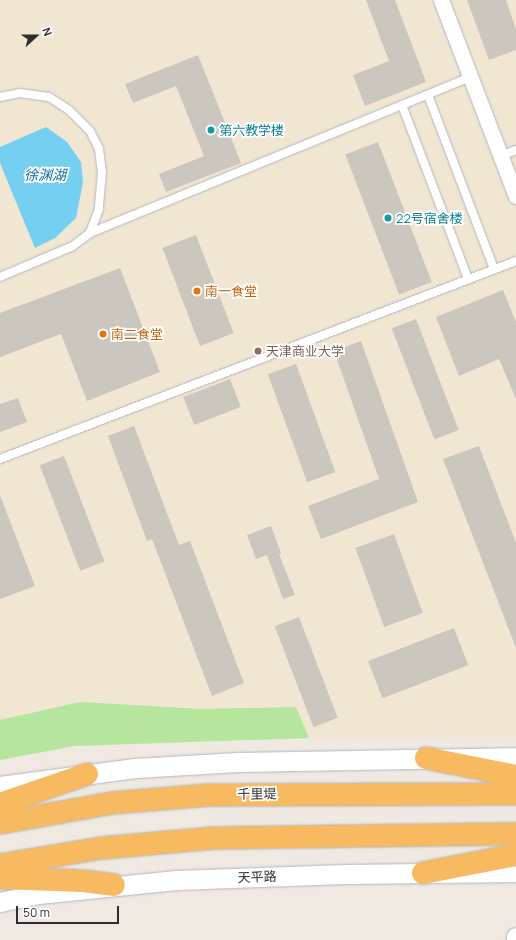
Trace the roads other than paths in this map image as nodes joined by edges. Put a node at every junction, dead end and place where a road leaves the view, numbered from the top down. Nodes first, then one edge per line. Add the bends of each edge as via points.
1 (441, 0) edge
2 (471, 77) junction
3 (428, 95) junction
4 (0, 97) edge
5 (402, 105) junction
6 (516, 150) edge
7 (501, 156) junction
8 (516, 196) edge
9 (90, 233) junction
10 (516, 261) edge
11 (494, 269) junction
12 (0, 277) edge
13 (468, 279) junction
14 (0, 459) edge
15 (516, 757) edge
16 (426, 758) junction
17 (87, 774) junction
18 (516, 776) edge
19 (0, 786) edge
20 (516, 794) edge
21 (0, 804) edge
22 (0, 824) edge
23 (516, 834) edge
24 (516, 854) edge
25 (0, 865) edge
26 (516, 872) edge
27 (423, 873) junction
28 (0, 878) edge
29 (114, 885) junction
30 (0, 902) edge
31 (516, 937) edge
32 (516, 940) edge

1 - 2 street
2 - 3 lane
2 - 7 street
3 - 5 lane
3 - 11 lane
4 - 9 lane via 20,93 49,97 69,110 90,131 99,149 102,172 99,209
5 - 9 lane
5 - 13 lane
6 - 7 lane
7 - 8 street
9 - 12 lane via 73,246
10 - 11 lane
11 - 13 lane
13 - 14 lane
15 - 16 street
16 - 17 street via 238,762 135,768
16 - 18 highway
17 - 19 street
17 - 21 highway
20 - 22 highway, 千里堤 via 209,794 112,803
23 - 25 highway via 214,838 102,848
24 - 27 highway
26 - 27 street, 天平路
27 - 29 street, 天平路 via 192,879
28 - 29 highway via 82,881
29 - 30 street, 天平路
31 - 32 street

